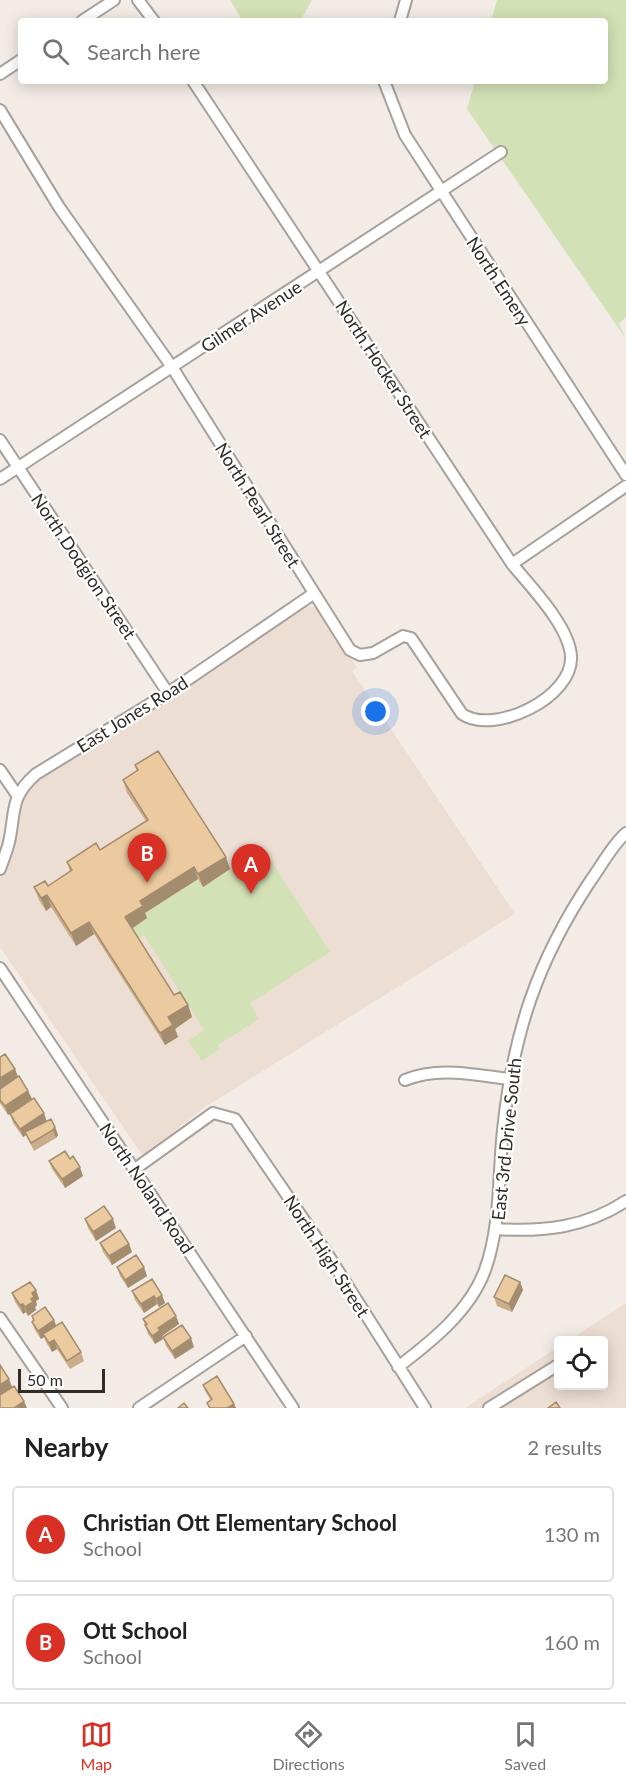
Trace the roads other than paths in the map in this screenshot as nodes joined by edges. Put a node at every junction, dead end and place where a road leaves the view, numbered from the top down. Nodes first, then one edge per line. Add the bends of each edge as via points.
1 (114, 0) edge
2 (138, 0) edge
3 (406, 0) edge
4 (87, 18) edge
5 (152, 18) edge
6 (401, 18) edge
7 (18, 62) edge
8 (0, 74) edge
9 (196, 84) edge
10 (385, 84) edge
11 (0, 110) edge
12 (501, 152) dead end
13 (441, 192) junction
14 (320, 272) junction
15 (172, 367) junction
16 (0, 440) edge
17 (18, 467) junction
18 (626, 475) edge
19 (0, 478) edge
20 (626, 486) edge
21 (512, 564) junction
22 (313, 594) junction
23 (571, 658) joint
24 (168, 693) junction
25 (0, 770) edge
26 (17, 795) junction
27 (626, 832) edge
28 (0, 869) edge
29 (0, 968) edge
30 (509, 1079) junction
31 (405, 1080) dead end
32 (135, 1169) junction
33 (626, 1201) edge
34 (496, 1229) junction
35 (0, 1318) edge
36 (246, 1336) junction
37 (399, 1367) junction
38 (554, 1367) edge
39 (62, 1408) edge
40 (140, 1408) edge
41 (293, 1408) edge
42 (425, 1408) edge
43 (489, 1408) edge

1 - 4 street
2 - 5 street
3 - 6 street
7 - 8 street
9 - 14 street, North Hocker Street
10 - 13 street, North Emery via 405,135
11 - 15 street, North Pearl Street via 59,207
12 - 13 street, Gilmer Avenue
13 - 14 street, Gilmer Avenue
13 - 18 street, North Emery
14 - 15 street, Gilmer Avenue
14 - 21 street, North Hocker Street
15 - 17 street, Gilmer Avenue
15 - 22 street, North Pearl Street
16 - 17 street, North Dodgion Street
17 - 19 street, Gilmer Avenue
17 - 24 street, North Dodgion Street
20 - 21 street
21 - 23 street, North Hocker Street via 562,631
22 - 23 street, North Pearl Street via 350,650 360,655 403,636 411,638 462,714 474,721 510,718 553,693 569,675
22 - 24 street, East Jones Road
24 - 26 street, East Jones Road via 36,774
25 - 26 street
26 - 28 street
27 - 30 street, East 3rd Drive South via 572,908 543,966 531,994
29 - 32 street, North Noland Road
30 - 31 street via 445,1071 423,1072
30 - 34 street, East 3rd Drive South
32 - 36 street, North Noland Road
32 - 37 street, North High Street via 213,1113 235,1119
33 - 34 street via 579,1224 554,1229
34 - 37 street, East 3rd Drive South via 484,1271 467,1303 433,1341
35 - 39 street
36 - 40 street
36 - 41 street, North Noland Road
37 - 42 street, North High Street
38 - 43 street

